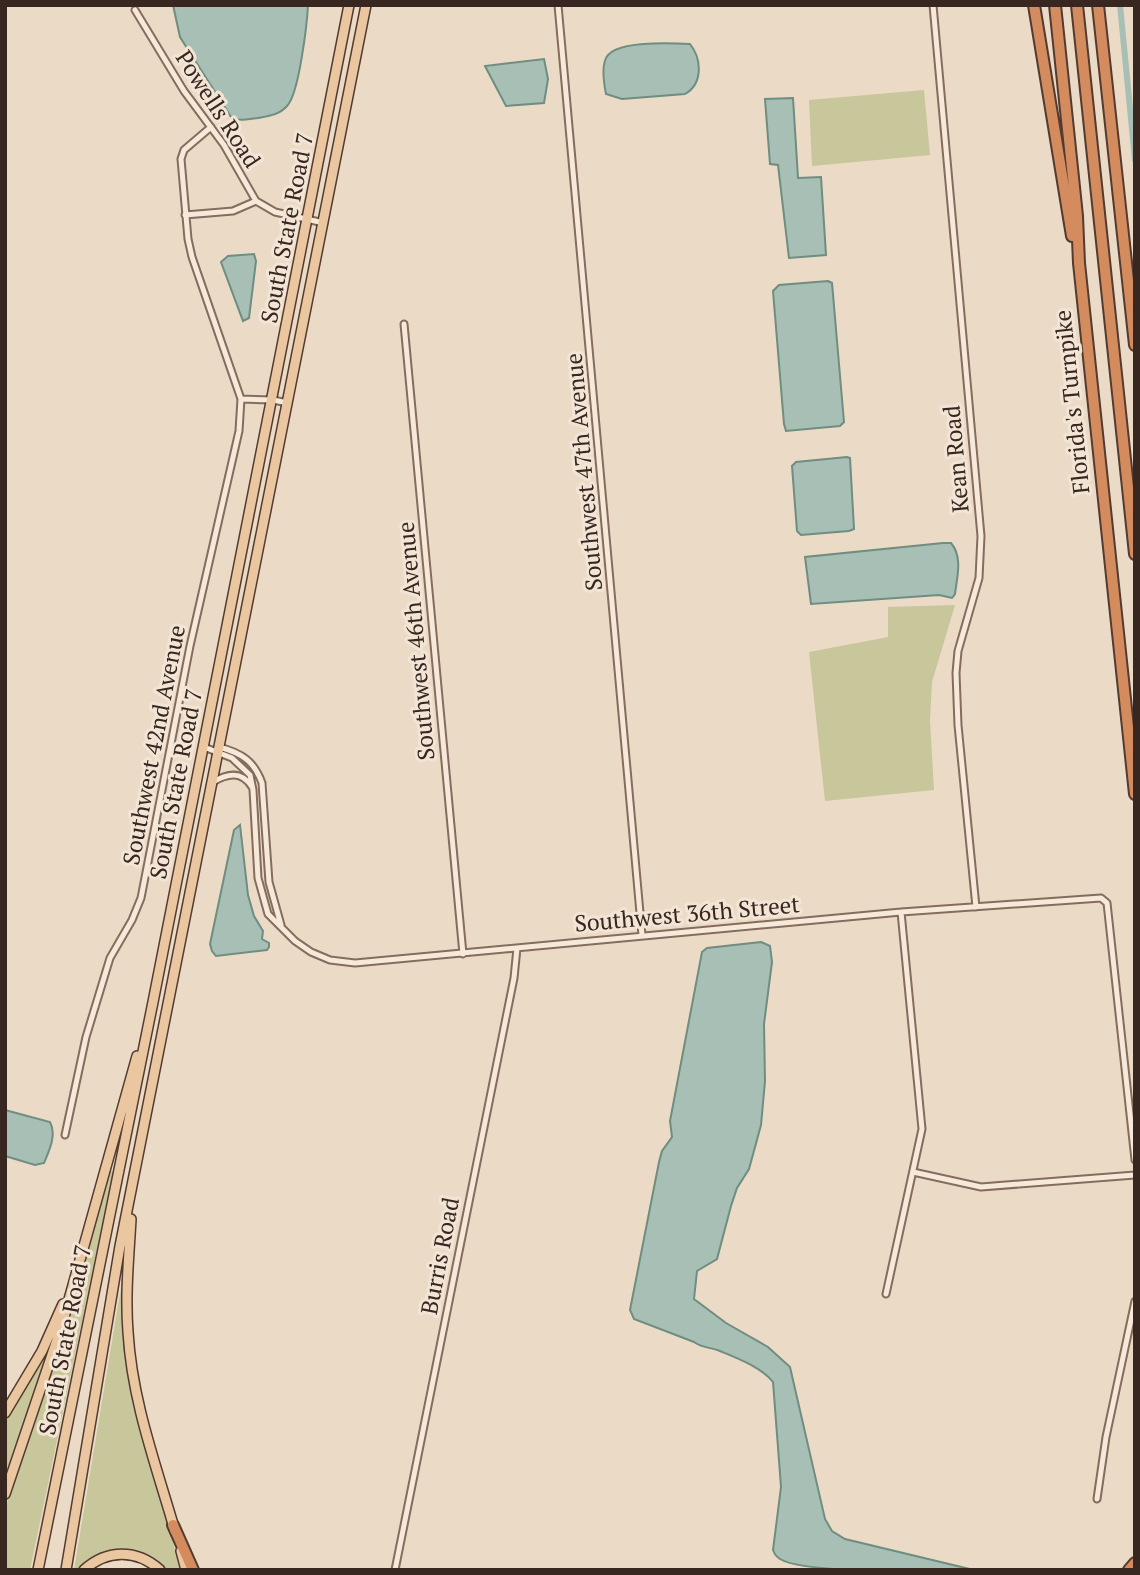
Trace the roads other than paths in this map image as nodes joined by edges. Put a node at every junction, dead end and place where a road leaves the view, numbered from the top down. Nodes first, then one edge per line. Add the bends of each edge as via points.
1 (349, 5) edge
2 (366, 5) edge
3 (558, 5) edge
4 (933, 5) edge
5 (1034, 5) edge
6 (1055, 5) edge
7 (1077, 5) edge
8 (1098, 5) edge
9 (135, 10) dead end
10 (347, 19) junction
11 (358, 49) junction
12 (211, 127) junction
13 (256, 201) junction
14 (185, 215) junction
15 (309, 219) junction
16 (324, 222) junction
17 (1079, 262) junction
18 (404, 324) dead end
19 (1135, 345) edge
20 (241, 399) junction
21 (273, 400) junction
22 (288, 403) junction
23 (1135, 554) edge
24 (241, 556) junction
25 (252, 582) junction
26 (204, 747) junction
27 (219, 750) junction
28 (213, 782) junction
29 (253, 790) junction
30 (1135, 794) edge
31 (257, 850) junction
32 (268, 864) junction
33 (976, 908) junction
34 (901, 912) junction
35 (281, 925) junction
36 (642, 935) junction
37 (517, 948) junction
38 (463, 954) junction
39 (153, 1002) junction
40 (65, 1135) dead end
41 (1135, 1160) edge
42 (914, 1172) junction
43 (1135, 1175) edge
44 (132, 1190) junction
45 (76, 1273) junction
46 (886, 1294) dead end
47 (1135, 1301) edge
48 (5, 1413) edge
49 (5, 1494) edge
50 (1097, 1499) dead end
51 (173, 1525) junction
52 (1135, 1563) edge
53 (38, 1570) edge
54 (66, 1570) edge
55 (84, 1570) edge
56 (160, 1570) edge
57 (186, 1570) edge
58 (192, 1570) edge
59 (395, 1570) edge
60 (1129, 1570) edge

1 - 10 main road, South State Road 7
2 - 11 main road, South State Road 7
3 - 36 street, Southwest 47th Avenue
4 - 33 street, Kean Road via 981,536 979,578 956,673
5 - 17 highway
6 - 17 highway, Florida's Turnpike
7 - 23 highway, Florida's Turnpike
8 - 19 highway
9 - 12 street, Powells Road
10 - 11 main road
10 - 15 main road, South State Road 7
11 - 16 main road, South State Road 7
12 - 13 street, Powells Road
12 - 14 street via 184,150 181,159
13 - 14 street via 233,211
13 - 15 street, Powells Road via 275,212
14 - 20 street via 198,279
15 - 16 street, Powells Road
15 - 21 main road, South State Road 7
16 - 22 main road, South State Road 7
17 - 30 highway, Florida's Turnpike
18 - 38 street, Southwest 46th Avenue
20 - 21 street
20 - 40 street, Southwest 42nd Avenue via 239,431 190,646 141,898 110,958 86,1037
21 - 22 street
21 - 24 main road, South State Road 7
22 - 25 main road, South State Road 7
24 - 25 main road
24 - 26 main road, South State Road 7
25 - 27 main road, South State Road 7
26 - 27 street, Southwest 36th Street
26 - 39 main road, South State Road 7
27 - 28 main road, South State Road 7
27 - 29 street, Southwest 36th Street via 246,769
27 - 32 street, Southwest 36th Street via 237,752 257,770
28 - 29 street via 239,775
28 - 44 main road, South State Road 7
29 - 31 street, Southwest 36th Street
31 - 32 street
31 - 35 street, Southwest 36th Street via 264,903 268,914
32 - 35 street, Southwest 36th Street
33 - 34 street, Southwest 36th Street
33 - 41 street, Southwest 36th Street via 1101,898 1107,903
34 - 36 street, Southwest 36th Street
34 - 42 street via 922,1129
35 - 38 street, Southwest 36th Street via 295,941 330,960 355,963
36 - 37 street, Southwest 36th Street
37 - 38 street, Southwest 36th Street
37 - 59 street, Burris Road
39 - 45 main road
39 - 53 main road, South State Road 7
42 - 43 street via 981,1186
42 - 46 street
44 - 51 main road via 127,1302 132,1371
44 - 54 main road, South State Road 7
45 - 48 main road via 42,1351
45 - 49 main road
47 - 50 street
51 - 57 main road
51 - 58 highway
52 - 60 highway
55 - 56 main road via 105,1556 128,1554

